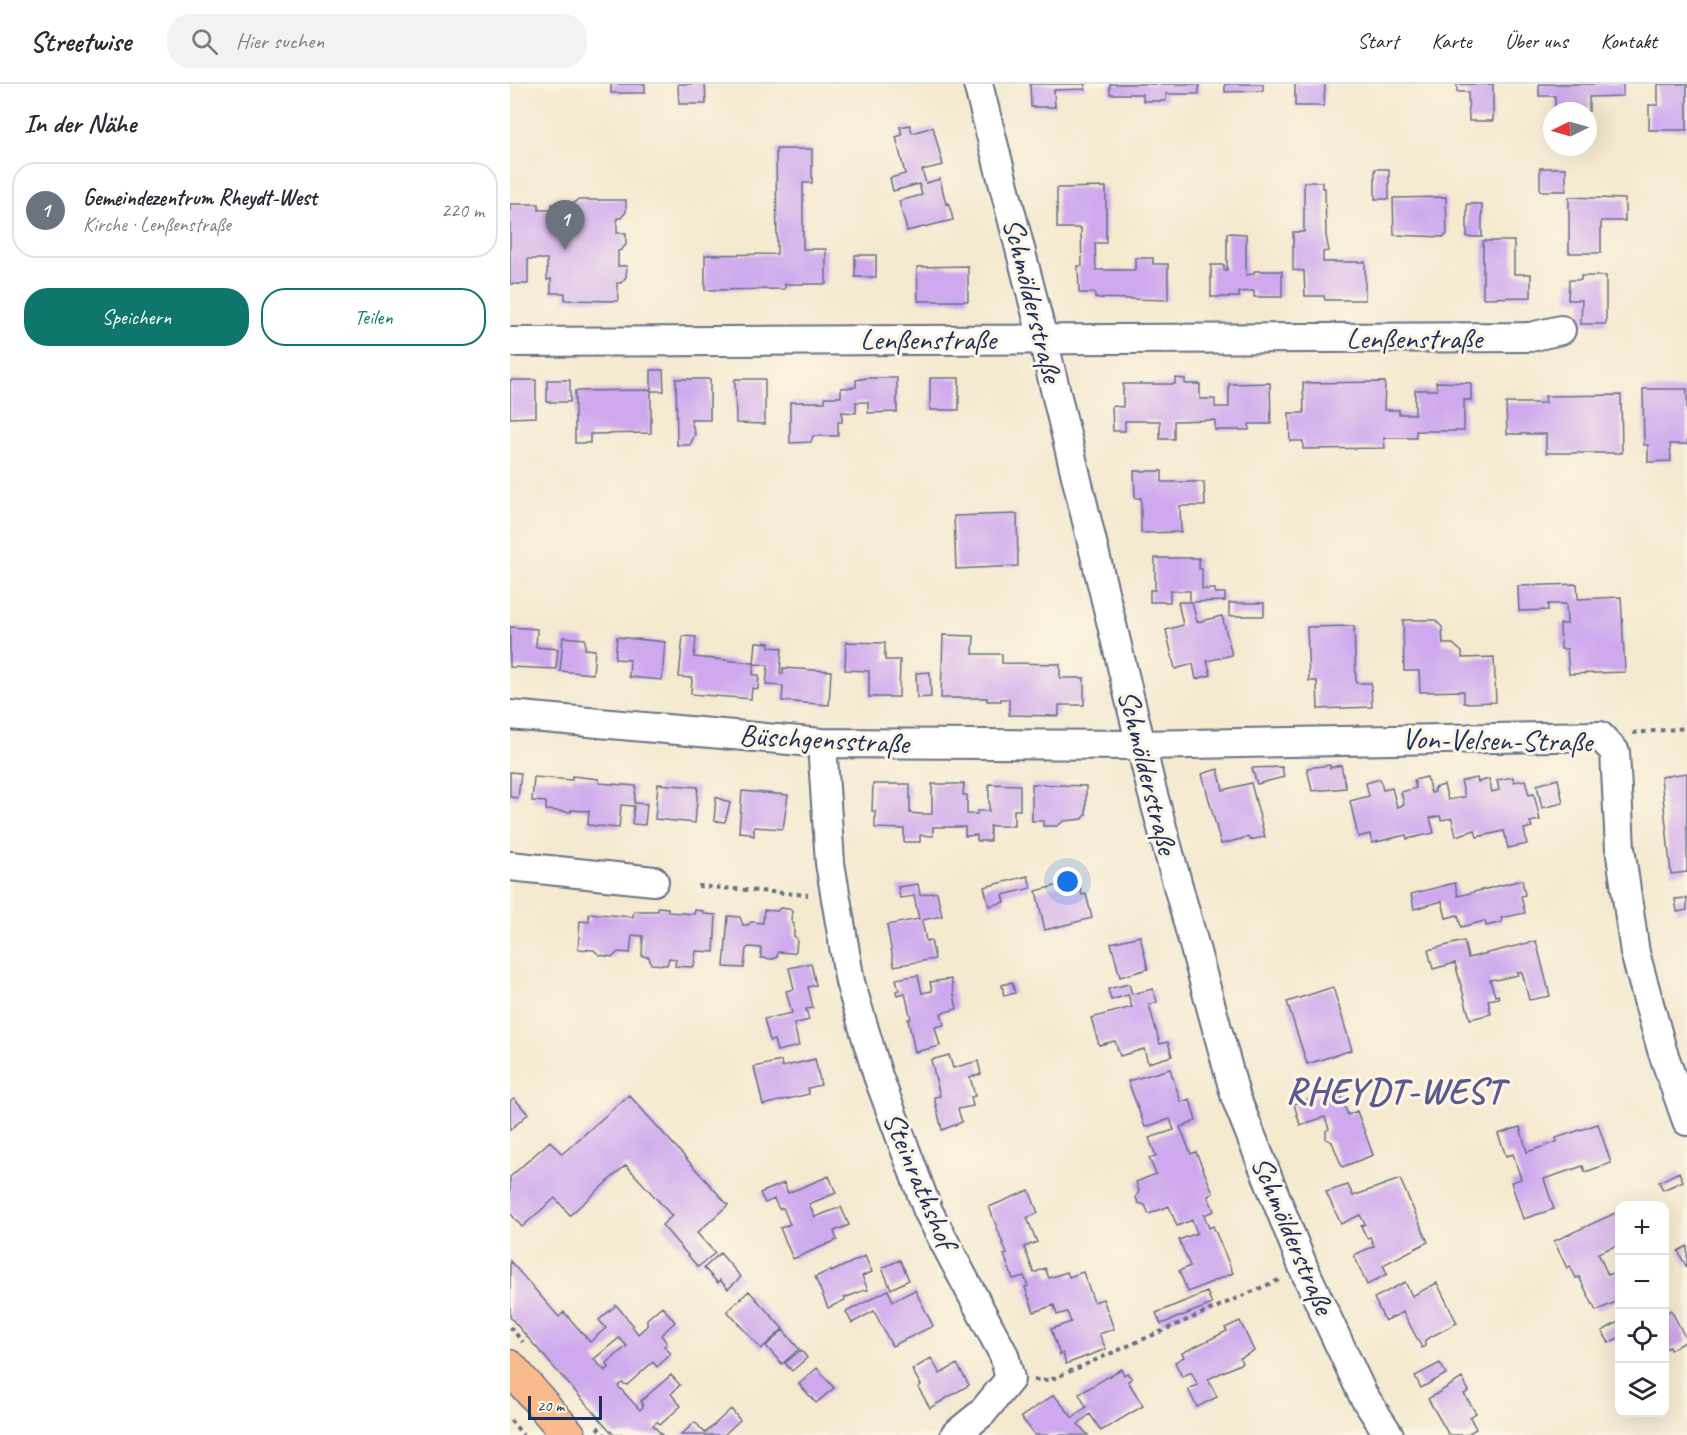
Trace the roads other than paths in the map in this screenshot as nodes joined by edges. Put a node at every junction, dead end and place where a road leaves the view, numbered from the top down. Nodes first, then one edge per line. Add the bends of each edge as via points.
1 (978, 84) edge
2 (1561, 330) dead end
3 (1043, 339) junction
4 (510, 342) edge
5 (510, 715) edge
6 (822, 743) junction
7 (1140, 745) junction
8 (510, 866) edge
9 (654, 881) dead end
10 (1687, 1121) edge
11 (510, 1367) edge
12 (510, 1397) edge
13 (542, 1435) edge
14 (569, 1435) edge
15 (955, 1435) edge
16 (1389, 1435) edge

1 - 3 street, Schmölderstraße
2 - 3 street, Lenßenstraße via 1530,337
3 - 4 street, Lenßenstraße
3 - 7 street, Schmölderstraße
5 - 6 street, Büschgensstraße
6 - 7 street, Büschgensstraße
6 - 15 street, Steinrathshof via 830,863 850,982 878,1076 928,1211 1004,1355 1010,1379 982,1413
7 - 10 street, Von-Velsen-Straße via 1600,736 1615,752 1620,848 1635,953
7 - 16 street, Schmölderstraße via 1236,1098 1304,1269 1363,1395
8 - 9 street
11 - 14 main road
12 - 13 main road

